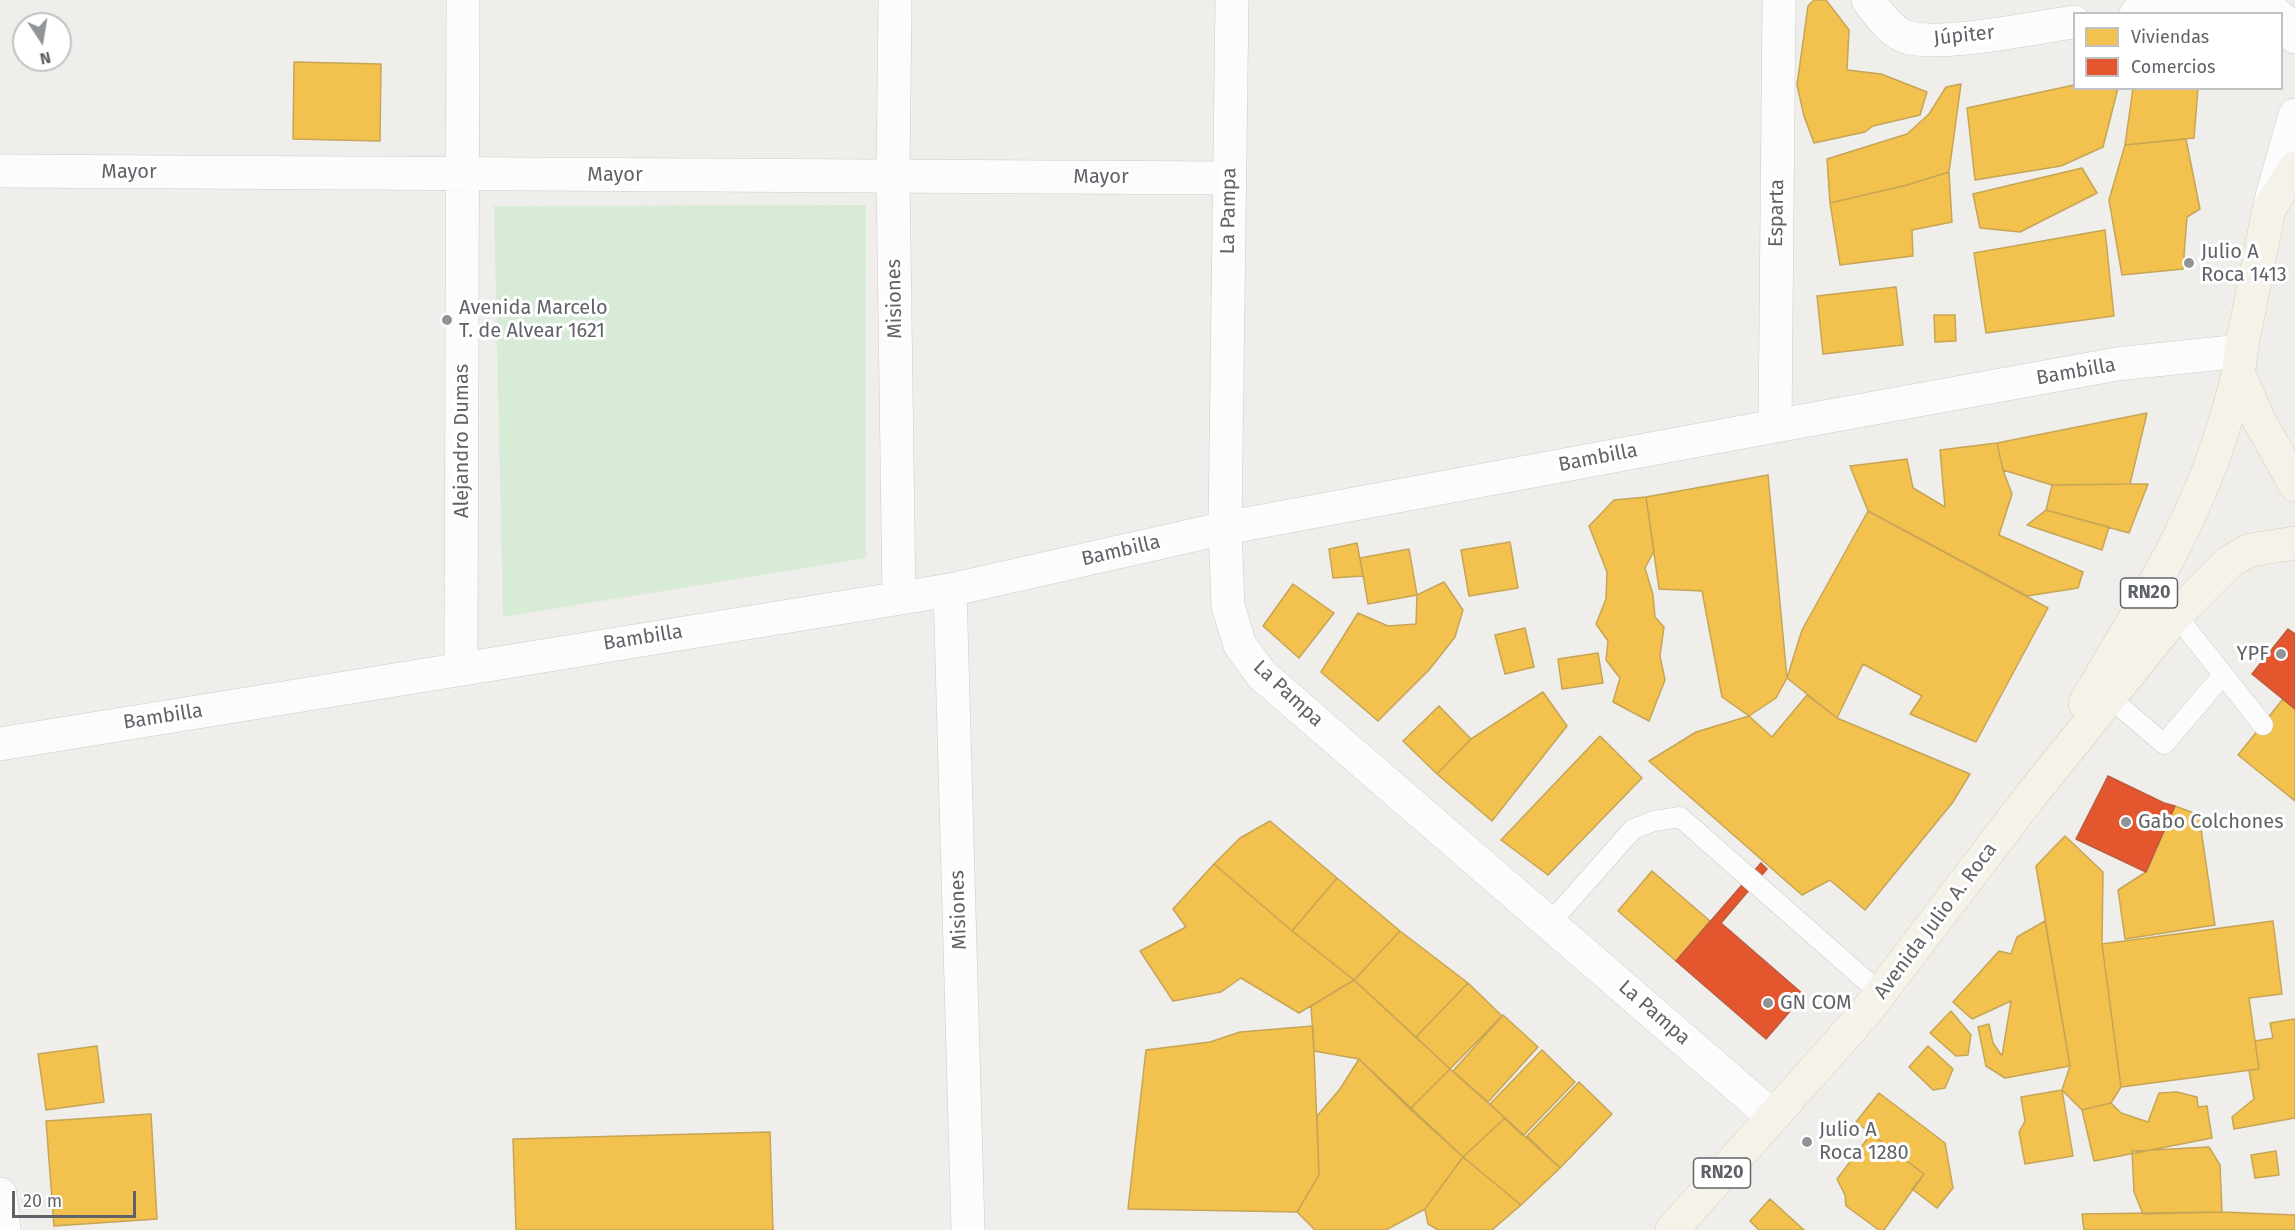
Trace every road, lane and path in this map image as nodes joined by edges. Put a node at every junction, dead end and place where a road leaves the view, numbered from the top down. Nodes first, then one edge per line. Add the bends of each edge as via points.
1 (463, 0) edge
2 (895, 0) edge
3 (1232, 0) edge
4 (1779, 0) edge
5 (1868, 0) edge
6 (2233, 0) edge
7 (2242, 0) edge
8 (2150, 12) edge
9 (2274, 12) edge
10 (2283, 20) edge
11 (2073, 22) edge
12 (2295, 37) edge
13 (2295, 115) edge
14 (2295, 168) edge
15 (0, 171) edge
16 (462, 174) junction
17 (893, 176) junction
18 (1229, 178) junction
19 (2269, 209) junction
20 (2240, 363) junction
21 (1775, 426) junction
22 (2295, 485) edge
23 (1226, 528) junction
24 (2295, 543) edge
25 (950, 590) junction
26 (899, 598) junction
27 (2176, 615) junction
28 (461, 667) junction
29 (2223, 675) junction
30 (2110, 698) junction
31 (2263, 725) dead end
32 (0, 744) edge
33 (2029, 798) junction
34 (1550, 923) junction
35 (1880, 993) junction
36 (1772, 1116) junction
37 (0, 1194) edge
38 (4, 1230) edge
39 (968, 1230) edge
40 (1672, 1230) edge

1 - 16 street, Alejandro Dumas
2 - 17 street, Misiones
3 - 18 street, La Pampa
4 - 21 street, Esparta
5 - 11 street, Júpiter via 1881,18 1903,36 1932,42
6 - 8 street
7 - 9 street
10 - 12 street
13 - 19 street, Avenida Julio A. Roca
14 - 19 main road, Avenida Julio A. Roca / RN20
15 - 16 street, Mayor
16 - 17 street, Mayor
16 - 28 street, Alejandro Dumas
17 - 18 street, Mayor
17 - 26 street, Misiones
18 - 23 street, La Pampa
19 - 20 main road, Avenida Julio A. Roca / RN20
20 - 21 street, Bambilla via 2117,364
20 - 22 main road via 2259,420
20 - 33 main road, Avenida Julio A. Roca / RN20 via 2218,446 2189,519 2163,571
21 - 23 street, Bambilla
23 - 25 street, Bambilla
23 - 34 street, La Pampa via 1228,606 1240,645 1262,675
24 - 27 main road, Avenida Julio A. Roca / RN20 via 2250,550 2236,558
25 - 26 street, Bambilla
25 - 39 street, Misiones
26 - 28 street, Bambilla
27 - 29 lane
27 - 30 main road, Avenida Julio A. Roca / RN20
28 - 32 street, Bambilla
29 - 30 lane via 2164,744
29 - 31 lane
30 - 33 main road, Avenida Julio A. Roca / RN20
33 - 35 main road, Avenida Julio A. Roca / RN20
34 - 35 lane via 1633,829 1654,820 1680,817
34 - 36 street, La Pampa
35 - 36 main road, Avenida Julio A. Roca / RN20
36 - 40 main road, Avenida Julio A. Roca / RN20
37 - 38 street

